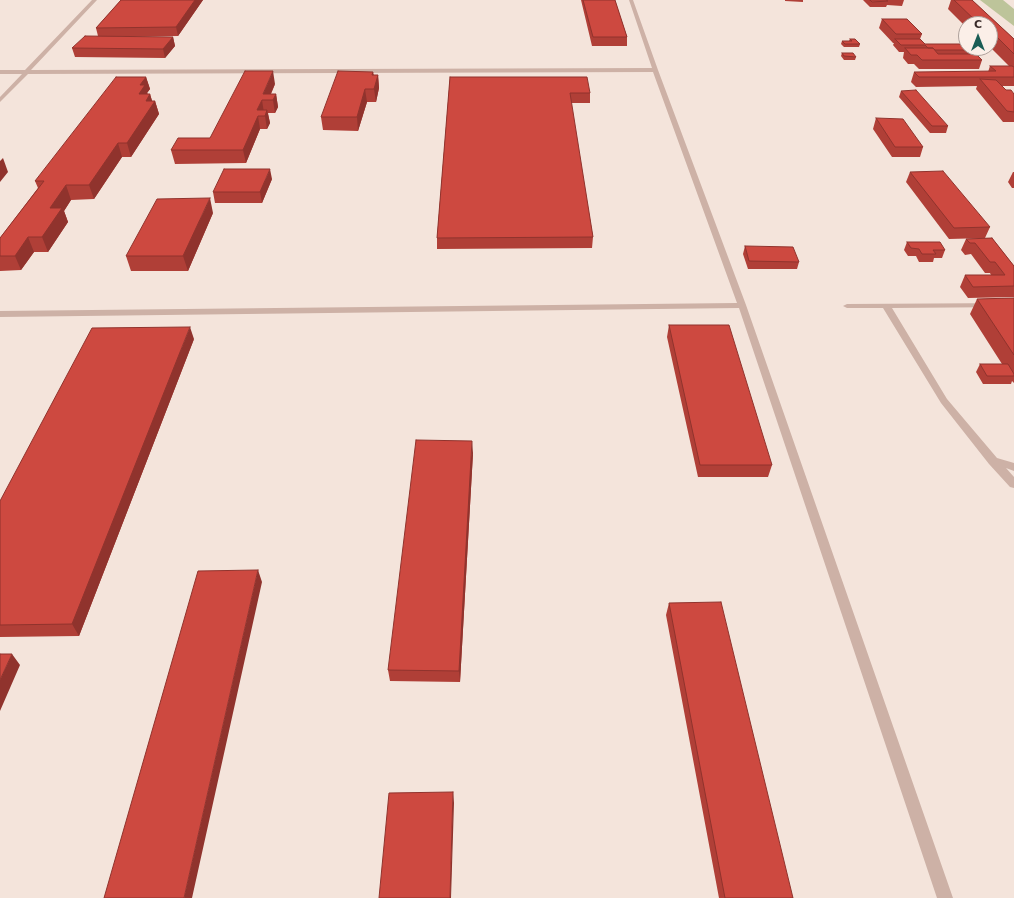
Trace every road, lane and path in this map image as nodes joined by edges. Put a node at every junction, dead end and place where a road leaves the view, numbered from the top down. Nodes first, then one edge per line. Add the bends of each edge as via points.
1 (95, 0) edge
2 (631, 0) edge
3 (655, 70) junction
4 (0, 72) edge
5 (26, 72) junction
6 (0, 100) edge
7 (742, 305) junction
8 (1014, 305) edge
9 (847, 306) dead end
10 (886, 306) junction
11 (0, 314) edge
12 (993, 461) junction
13 (1014, 467) edge
14 (1014, 484) edge
15 (945, 898) edge

1 - 5 lane
2 - 3 lane
3 - 5 lane
3 - 7 lane
4 - 5 lane
5 - 6 lane
7 - 11 lane
7 - 15 lane
8 - 10 lane
9 - 10 lane
10 - 12 lane via 944,401
12 - 13 lane
12 - 14 lane

